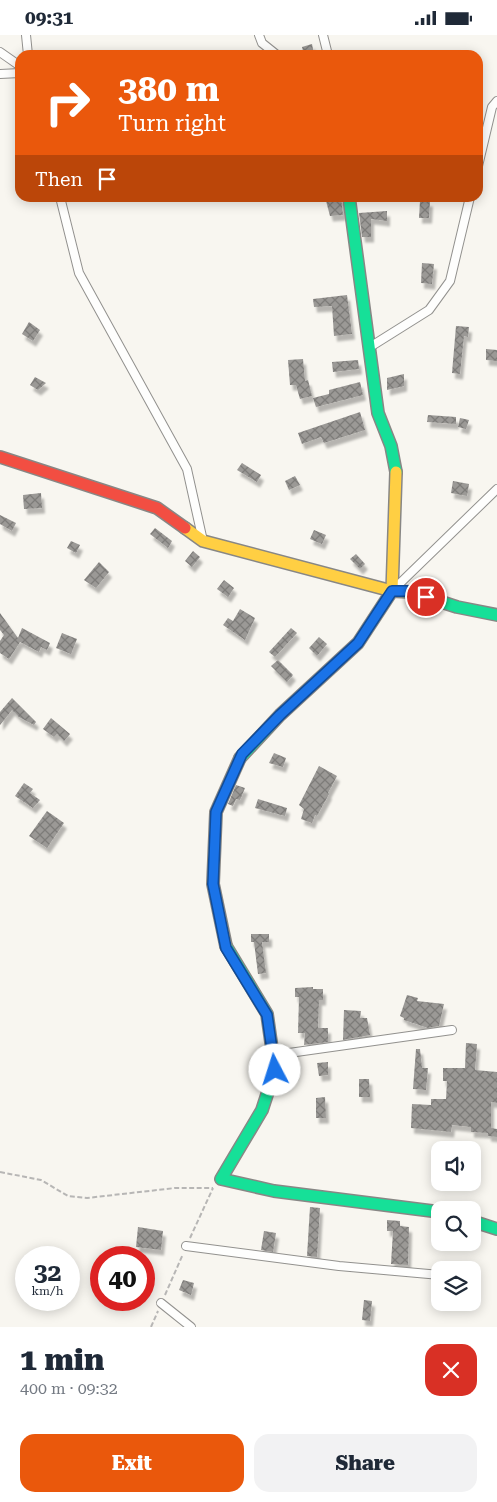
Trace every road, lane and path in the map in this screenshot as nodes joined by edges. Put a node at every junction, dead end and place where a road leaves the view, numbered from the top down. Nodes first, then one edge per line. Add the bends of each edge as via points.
1 (26, 35) edge
2 (259, 35) edge
3 (323, 35) edge
4 (28, 50) edge
5 (271, 50) edge
6 (327, 50) edge
7 (0, 52) edge
8 (15, 62) edge
9 (15, 73) edge
10 (0, 74) edge
11 (497, 101) edge
12 (483, 145) edge
13 (61, 202) edge
14 (350, 202) edge
15 (469, 202) edge
16 (370, 347) junction
17 (0, 457) edge
18 (497, 489) edge
19 (203, 541) junction
20 (392, 591) junction
21 (497, 615) edge
22 (452, 1030) dead end
23 (275, 1055) junction
24 (0, 1172) edge
25 (213, 1189) dead end
26 (431, 1210) edge
27 (481, 1224) edge
28 (497, 1229) edge
29 (186, 1246) dead end
30 (431, 1274) edge
31 (161, 1303) dead end
32 (191, 1327) edge

1 - 4 street
2 - 5 street via 262,43
3 - 6 street
7 - 8 street
9 - 10 street
11 - 12 street via 492,107
13 - 19 street via 79,273 187,469
14 - 16 street
15 - 16 street via 450,281 429,310
16 - 20 street via 378,413 391,446 396,475
17 - 19 street via 157,508
18 - 20 street
19 - 20 street
20 - 21 street via 411,591 457,607
20 - 23 street via 358,643 242,754 216,812 213,884 226,948 267,1015
22 - 23 street
23 - 26 street via 270,1091 221,1179 248,1187
24 - 25 path via 41,1181 68,1195 88,1198 175,1188
27 - 28 street
29 - 30 street
31 - 32 street

